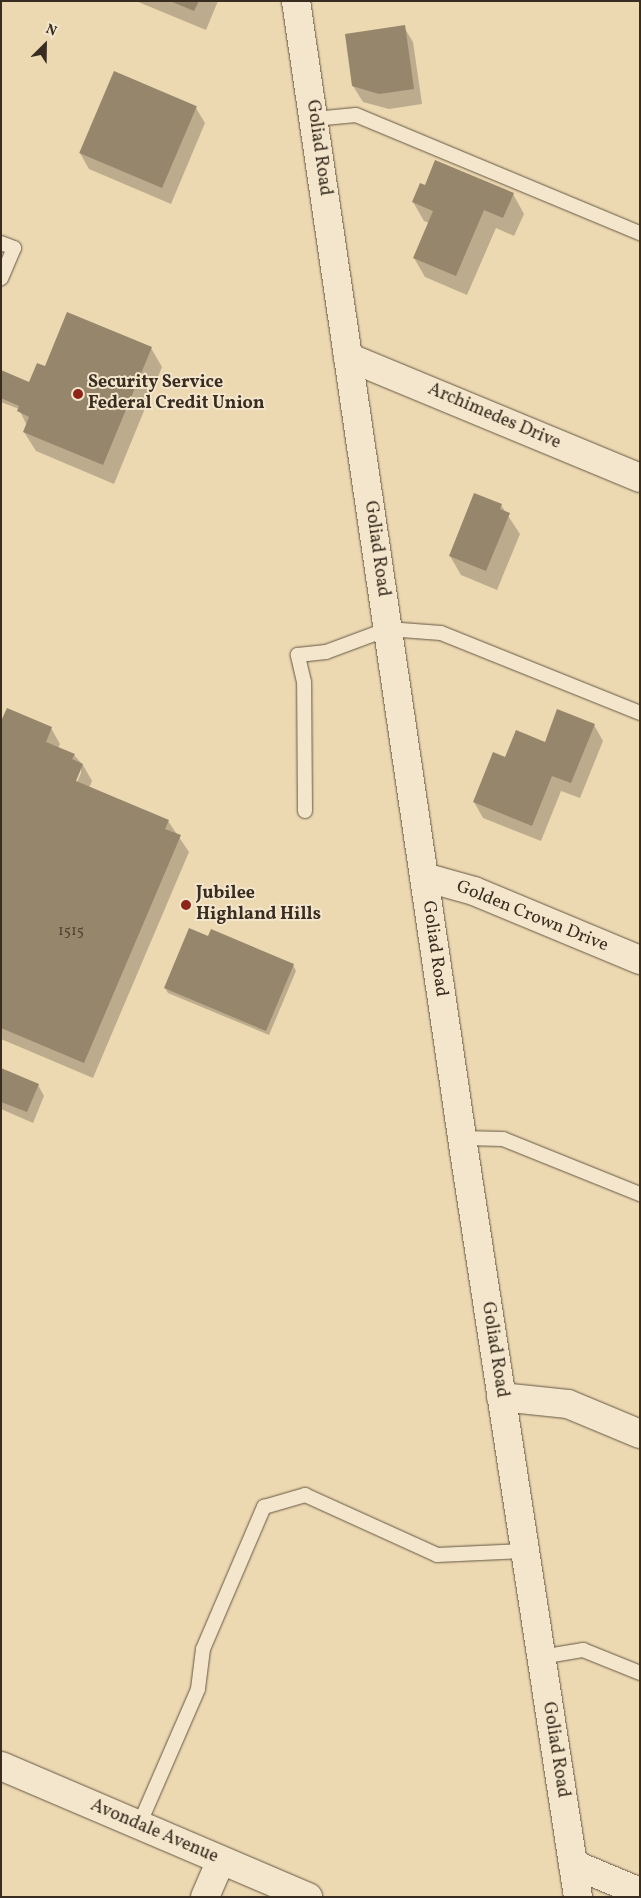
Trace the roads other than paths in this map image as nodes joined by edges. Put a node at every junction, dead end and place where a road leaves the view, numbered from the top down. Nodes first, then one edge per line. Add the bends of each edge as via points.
1 (296, 1) edge
2 (314, 119) junction
3 (640, 233) edge
4 (1, 243) edge
5 (1, 278) edge
6 (348, 357) junction
7 (640, 478) edge
8 (388, 629) junction
9 (640, 713) edge
10 (305, 811) dead end
11 (424, 877) junction
12 (640, 960) edge
13 (462, 1138) junction
14 (640, 1194) edge
15 (501, 1397) junction
16 (640, 1434) edge
17 (524, 1551) junction
18 (541, 1657) junction
19 (640, 1673) edge
20 (1, 1766) edge
21 (139, 1825) junction
22 (221, 1860) junction
23 (573, 1864) junction
24 (640, 1892) edge
25 (205, 1897) edge
26 (308, 1897) edge
27 (578, 1897) edge

1 - 2 main road, Goliad Road
2 - 3 lane via 356,115
2 - 6 main road, Goliad Road
4 - 5 lane via 14,248
6 - 7 main road, Archimedes Drive
6 - 8 main road, Goliad Road
8 - 9 lane via 441,633
8 - 10 lane via 326,652 298,655 304,682
8 - 11 main road, Goliad Road
11 - 12 main road, Golden Crown Drive via 474,891
11 - 13 main road, Goliad Road
13 - 14 lane via 503,1139
13 - 15 main road, Goliad Road
15 - 16 main road via 568,1404
15 - 17 main road, Goliad Road
17 - 18 main road, Goliad Road
17 - 21 lane via 437,1555 305,1495 264,1507 204,1649 198,1689
18 - 19 lane via 583,1650
18 - 23 main road, Goliad Road
20 - 21 main road, Avondale Avenue
21 - 22 main road, Avondale Avenue
22 - 25 main road
22 - 26 main road, Avondale Avenue
23 - 24 main road
23 - 27 main road, Goliad Road

